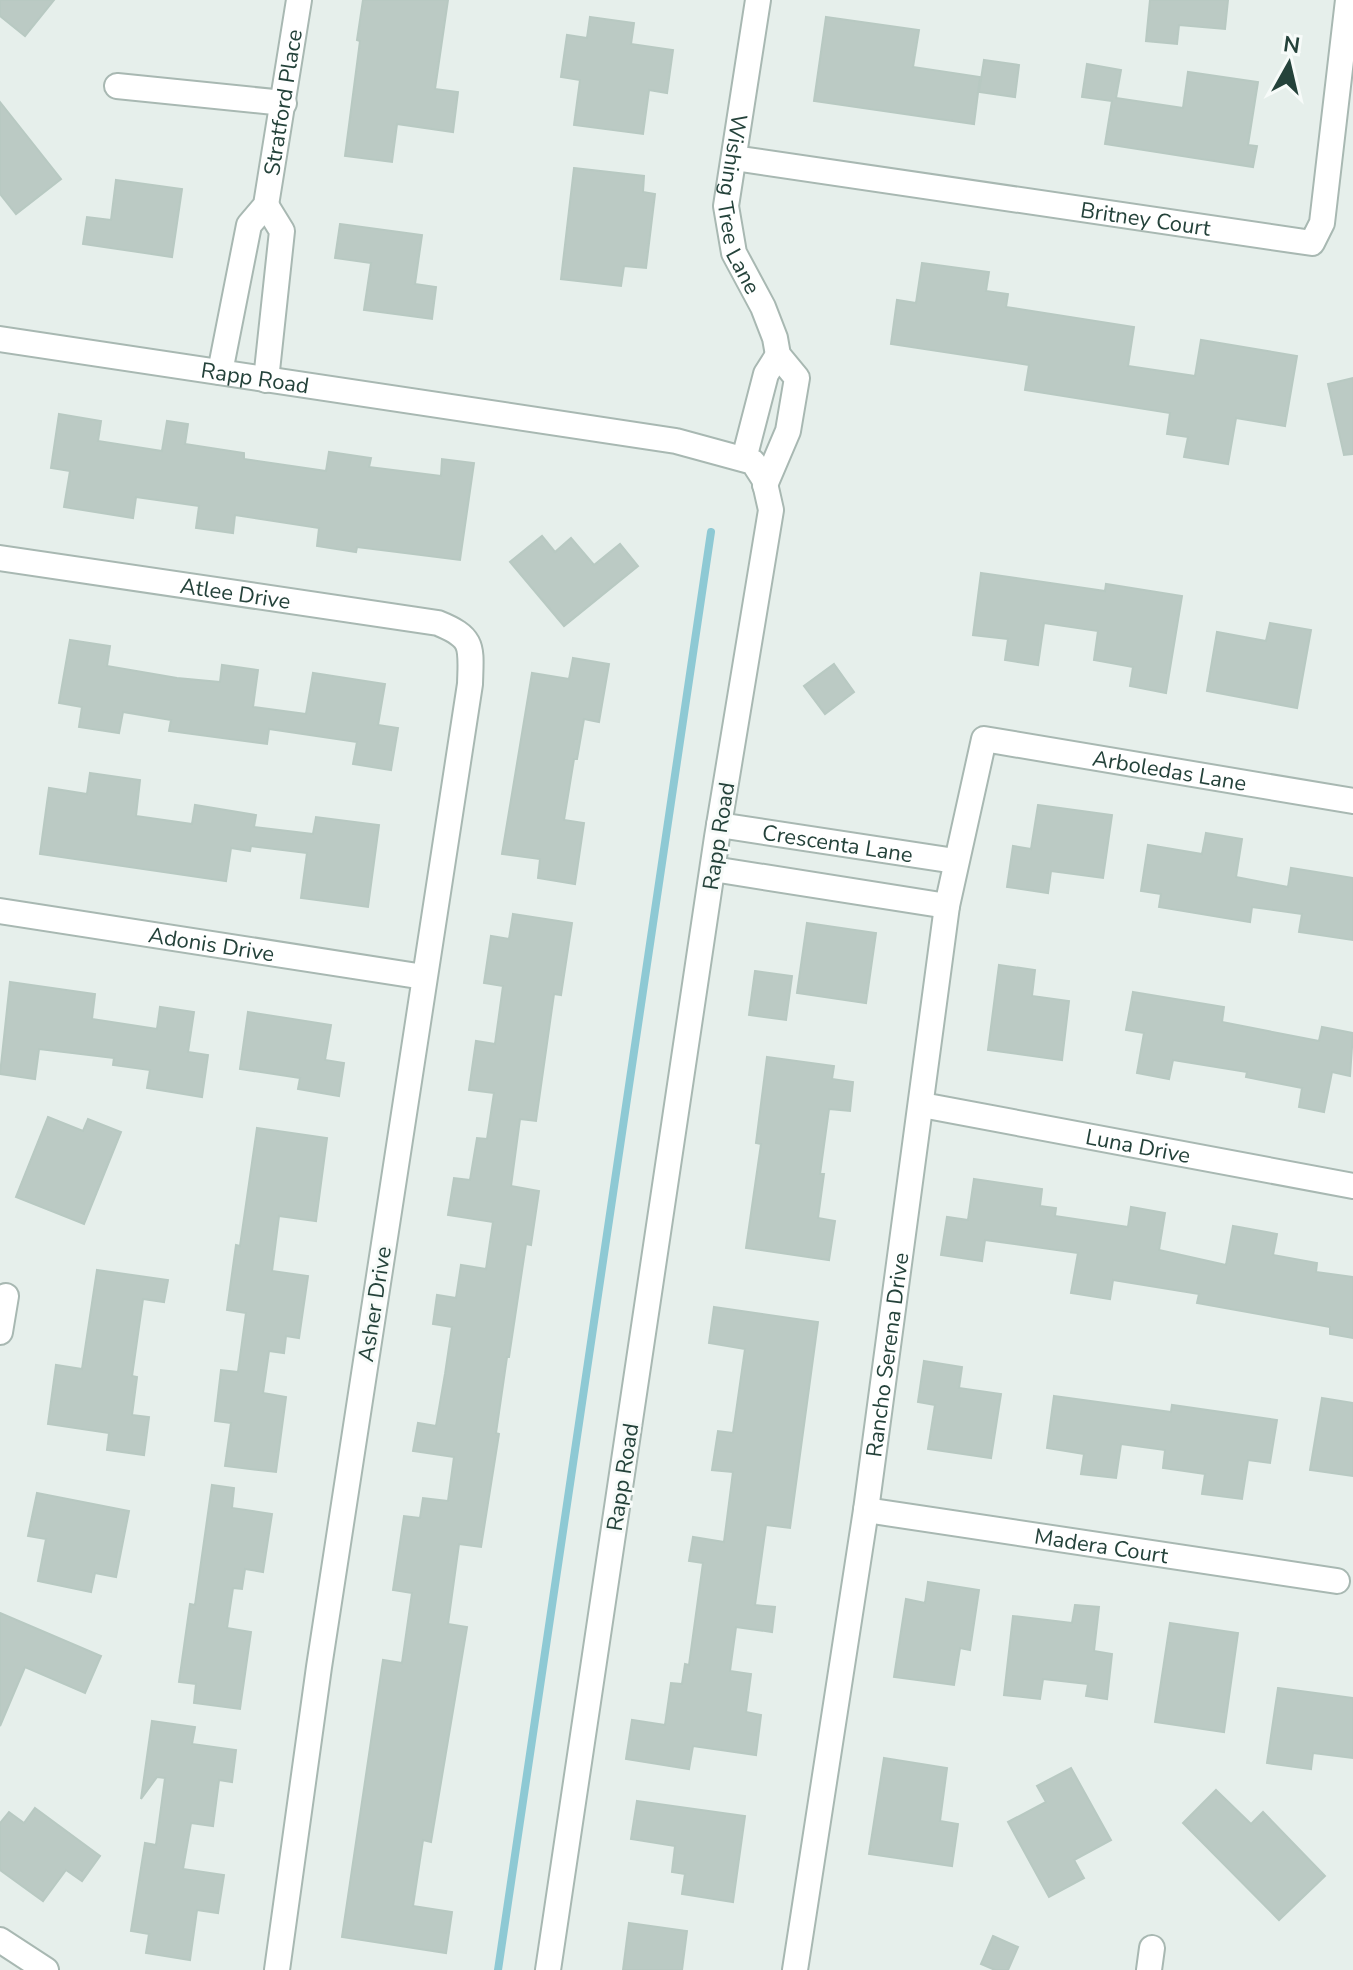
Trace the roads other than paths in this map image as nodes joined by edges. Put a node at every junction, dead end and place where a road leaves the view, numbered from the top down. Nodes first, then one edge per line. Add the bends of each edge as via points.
1 (299, 0) edge
2 (758, 0) edge
3 (1348, 0) edge
4 (117, 86) dead end
5 (284, 103) junction
6 (734, 158) junction
7 (266, 205) junction
8 (0, 339) edge
9 (778, 355) junction
10 (220, 372) junction
11 (266, 380) junction
12 (744, 459) junction
13 (765, 485) junction
14 (0, 558) edge
15 (466, 639) joint
16 (984, 739) joint
17 (1353, 801) edge
18 (719, 825) junction
19 (955, 861) junction
20 (713, 869) junction
21 (947, 906) junction
22 (0, 911) edge
23 (424, 977) junction
24 (922, 1105) junction
25 (1353, 1186) edge
26 (6, 1296) dead end
27 (0, 1332) edge
28 (866, 1510) junction
29 (1337, 1581) dead end
30 (0, 1940) edge
31 (46, 1970) edge
32 (277, 1970) edge
33 (548, 1970) edge
34 (795, 1970) edge

1 - 5 street, Stratford Place
2 - 6 street, Wishing Tree Lane
3 - 6 street, Britney Court via 1322,223 1312,243
4 - 5 street
5 - 7 street, Stratford Place
6 - 9 street, Wishing Tree Lane via 726,206 734,253 763,307
7 - 10 street, Stratford Place via 249,225
7 - 11 street, Stratford Place via 282,231
8 - 10 street, Rapp Road
9 - 12 street via 766,374
9 - 13 street, Wishing Tree Lane via 797,378 788,431
10 - 11 street, Rapp Road
11 - 12 street, Rapp Road via 676,441
12 - 13 street via 753,462
13 - 18 street, Rapp Road via 771,510
14 - 15 street, Atlee Drive via 438,623
15 - 23 street, Asher Drive via 471,648 470,684
16 - 17 street, Arboledas Lane
16 - 19 street, Rancho Serena Drive
18 - 19 street, Crescenta Lane
18 - 20 street, Rapp Road
19 - 21 street, Rancho Serena Drive
20 - 21 street, Crescenta Lane
20 - 33 street, Rapp Road
21 - 24 street, Rancho Serena Drive
22 - 23 street, Adonis Drive
23 - 32 street, Asher Drive
24 - 25 street, Luna Drive
24 - 28 street, Rancho Serena Drive
26 - 27 street
28 - 29 street, Madera Court
28 - 34 street, Rancho Serena Drive
30 - 31 street

